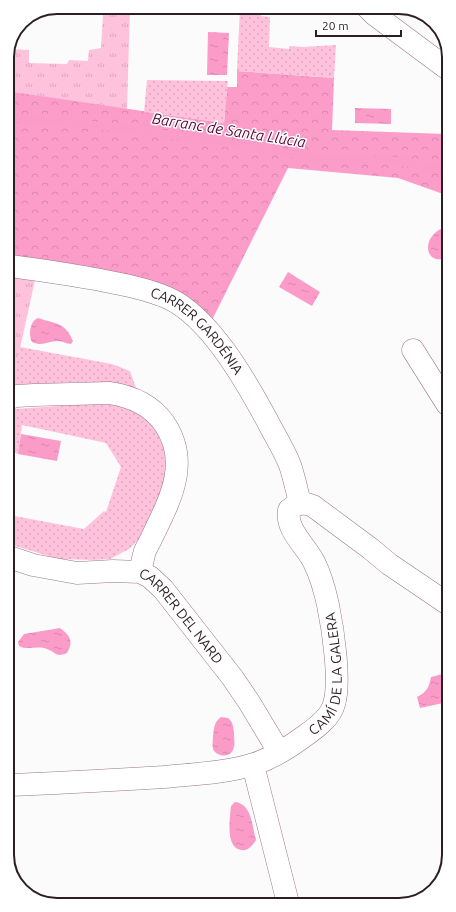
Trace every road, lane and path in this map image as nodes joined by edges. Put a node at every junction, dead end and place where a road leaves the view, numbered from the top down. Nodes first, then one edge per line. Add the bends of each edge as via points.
1 (374, 14) edge
2 (442, 65) edge
3 (14, 267) edge
4 (413, 350) dead end
5 (442, 396) edge
6 (14, 397) edge
7 (300, 503) junction
8 (14, 559) edge
9 (140, 572) junction
10 (442, 600) edge
11 (280, 752) junction
12 (253, 765) junction
13 (14, 785) edge
14 (287, 898) edge

1 - 2 street
3 - 7 street, CARRER GARDÉNIA via 136,287 169,299 193,315 233,362 253,395 290,466
4 - 5 street
6 - 9 street, CARRER DEL NARD via 120,394 142,403 161,419 172,438 178,469 171,496 145,551
7 - 10 street via 313,506 389,564
7 - 11 street, CAMÍ DE LA GALERA via 289,510 289,521 314,562 325,592 332,630 336,693 329,714 312,730
8 - 9 street via 77,573
9 - 11 street, CARRER DEL NARD via 163,589 232,677
11 - 12 street, CAMÍ DE LA GALERA
12 - 13 street, CAMÍ DE LA GALERA via 193,774
12 - 14 street

